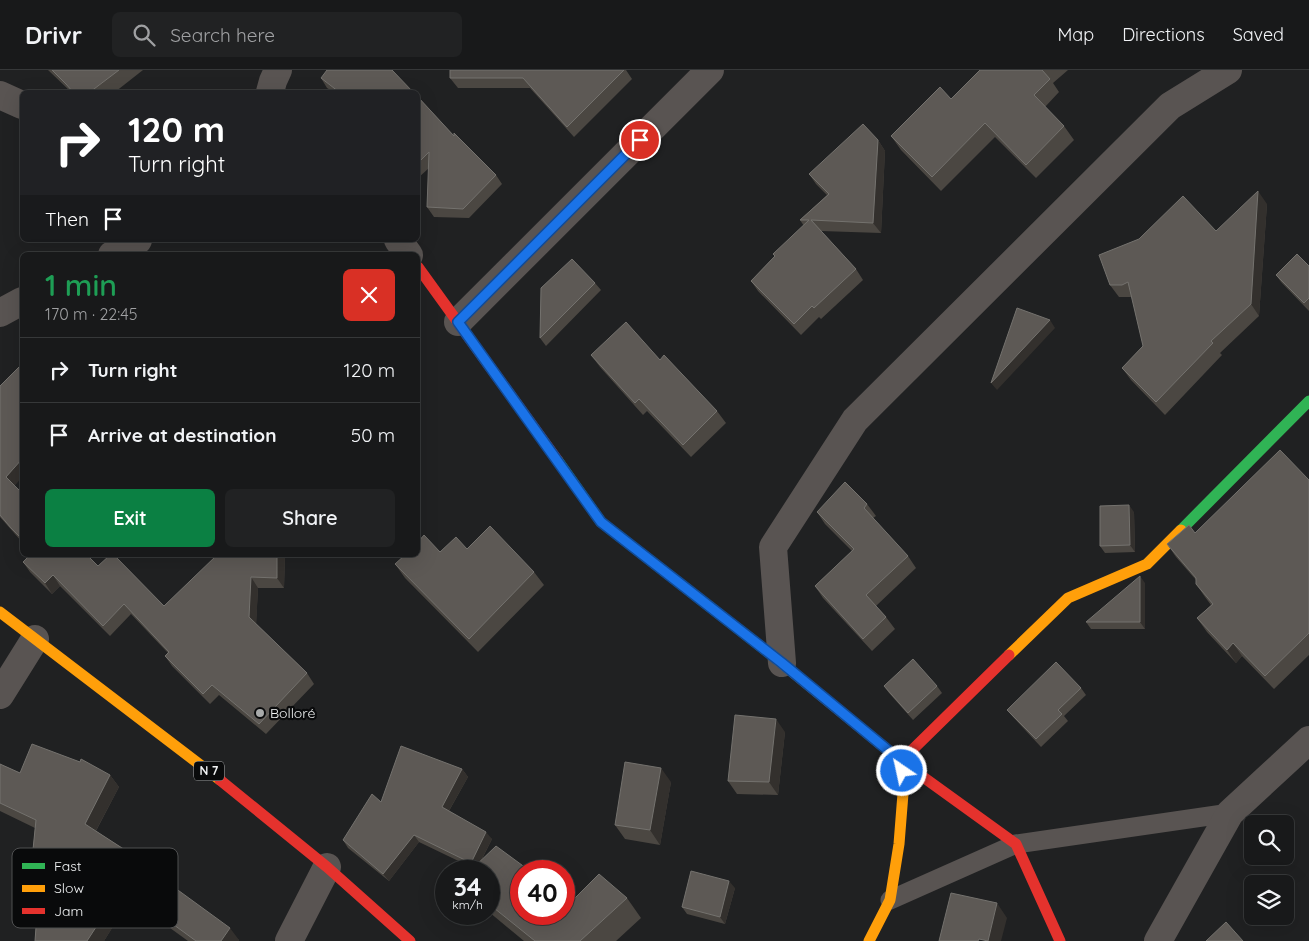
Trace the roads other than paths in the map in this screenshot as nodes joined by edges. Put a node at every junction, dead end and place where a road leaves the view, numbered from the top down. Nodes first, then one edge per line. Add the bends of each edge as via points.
1 (278, 70) edge
2 (710, 70) edge
3 (1228, 70) edge
4 (271, 90) edge
5 (0, 95) edge
6 (20, 104) edge
7 (135, 242) edge
8 (117, 252) edge
9 (420, 270) edge
10 (20, 302) edge
11 (0, 313) edge
12 (458, 322) junction
13 (1309, 401) edge
14 (0, 612) edge
15 (35, 639) junction
16 (782, 663) junction
17 (0, 695) edge
18 (1309, 740) edge
19 (901, 761) junction
20 (1230, 813) junction
21 (1016, 844) junction
22 (327, 867) junction
23 (890, 900) junction
24 (289, 941) edge
25 (410, 941) edge
26 (869, 941) edge
27 (1060, 941) edge
28 (1158, 941) edge

1 - 4 street
2 - 12 street
3 - 16 street via 1170,106 855,420 773,546
5 - 6 street
7 - 8 street
9 - 12 main road
10 - 11 street
12 - 16 main road via 601,522
13 - 19 main road via 1147,564 1068,598
14 - 15 main road, N 7
15 - 17 street
15 - 22 main road, N 7 via 204,767
16 - 19 main road
18 - 20 street
19 - 21 main road
19 - 23 main road via 904,782
20 - 21 lane
20 - 28 street
21 - 23 lane
21 - 27 main road
22 - 24 street
22 - 25 main road, N 7
23 - 26 main road

